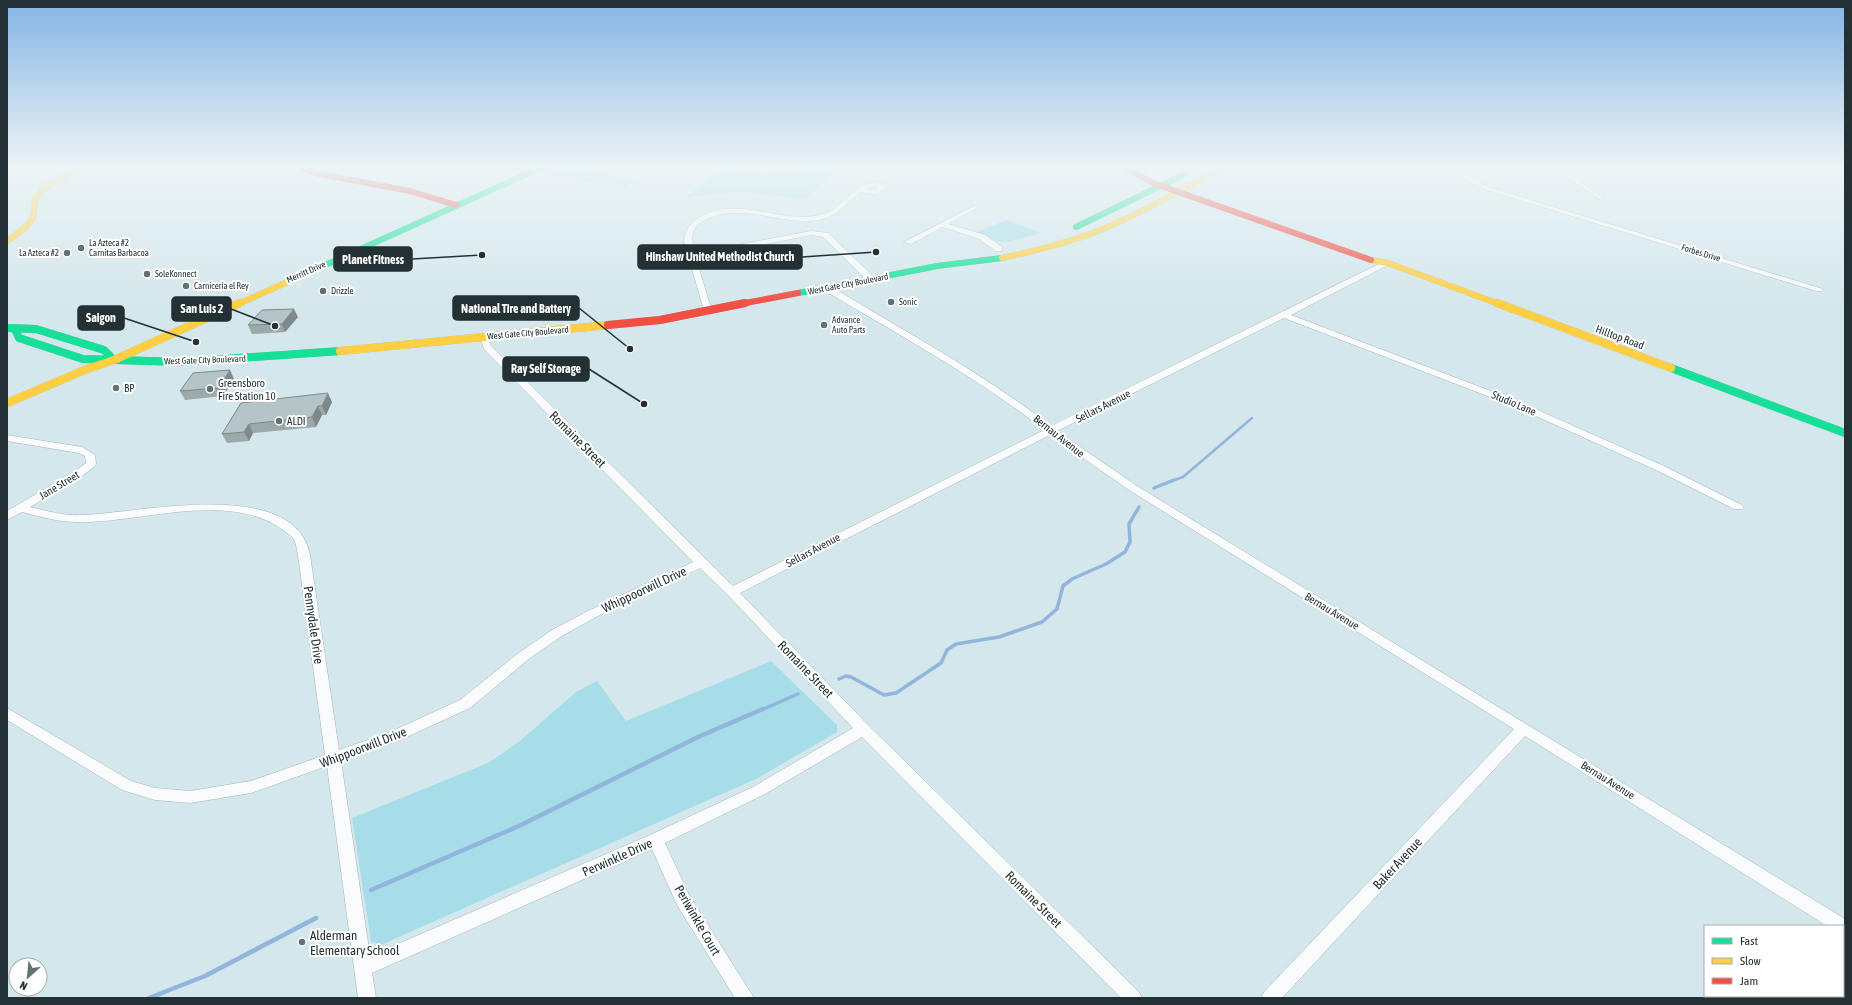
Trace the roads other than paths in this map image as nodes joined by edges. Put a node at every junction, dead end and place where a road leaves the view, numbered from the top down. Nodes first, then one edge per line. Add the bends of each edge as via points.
1 (33, 214) edge
2 (436, 214) edge
3 (714, 214) edge
4 (768, 214) edge
5 (829, 214) edge
6 (962, 214) edge
7 (1105, 214) edge
8 (1134, 214) edge
9 (1242, 214) edge
10 (1265, 214) edge
11 (1571, 214) edge
12 (941, 224) junction
13 (1070, 229) dead end
14 (7, 241) edge
15 (908, 242) dead end
16 (1003, 248) joint
17 (692, 256) junction
18 (1388, 263) junction
19 (937, 266) junction
20 (870, 279) junction
21 (827, 288) junction
22 (1819, 289) dead end
23 (708, 312) junction
24 (1283, 315) junction
25 (11, 328) edge
26 (484, 337) junction
27 (114, 360) junction
28 (7, 403) edge
29 (7, 410) edge
30 (1052, 431) junction
31 (1845, 433) edge
32 (7, 438) edge
33 (1738, 506) dead end
34 (21, 508) junction
35 (7, 516) edge
36 (701, 563) junction
37 (732, 592) junction
38 (7, 713) edge
39 (1524, 728) junction
40 (863, 729) junction
41 (332, 759) junction
42 (656, 840) junction
43 (1840, 925) edge
44 (363, 968) junction
45 (367, 998) edge
46 (746, 998) edge
47 (1133, 998) edge
48 (1270, 998) edge

1 - 14 main road via 26,227
2 - 27 main road, Merritt Drive
3 - 17 street via 703,217 691,227 688,240
4 - 5 street via 819,218
6 - 12 street
7 - 13 main road
8 - 19 main road, West Gate City Boulevard via 1069,241 960,265
9 - 18 main road, Hilltop Road via 1369,259
10 - 18 main road, Hilltop Road via 1321,234
11 - 22 street, Forbes Drive
12 - 15 street
12 - 16 street via 982,237
16 - 19 main road, West Gate City Boulevard via 953,259
17 - 20 street via 811,233 825,235
17 - 23 street
18 - 24 street, Sellars Avenue
18 - 31 main road, Hilltop Road
19 - 20 main road, West Gate City Boulevard
20 - 21 main road, West Gate City Boulevard
21 - 23 main road, West Gate City Boulevard
21 - 30 street, Bernau Avenue via 989,386
23 - 26 main road, West Gate City Boulevard via 607,326
24 - 30 street, Sellars Avenue
24 - 33 street, Studio Lane via 1514,403
25 - 27 main road, West Gate City Boulevard via 36,329 104,350
25 - 27 main road, West Gate City Boulevard via 19,338 83,359
26 - 27 main road, West Gate City Boulevard via 229,360
26 - 36 street, Romaine Street via 487,347
27 - 28 main road, Merritt Drive
27 - 29 main road, Merritt Drive via 95,372
30 - 37 street, Sellars Avenue via 872,519
30 - 39 street, Bernau Avenue via 1138,492
32 - 34 street, Jane Street via 82,450 90,455 91,464 78,474
34 - 35 street, Jane Street
34 - 41 street, Pennydale Drive via 78,519 220,507 245,510 275,519 298,536 304,555
36 - 37 street, Romaine Street
36 - 41 street, Whippoorwill Drive via 557,633 525,655 465,704 395,736
37 - 40 street, Romaine Street
38 - 41 street, Whippoorwill Drive via 127,786 154,794 190,798 251,787
39 - 43 street, Bernau Avenue
39 - 48 street, Baker Avenue
40 - 42 street, Perwinkle Drive via 760,790
40 - 47 street, Romaine Street
41 - 44 street, Pennydale Drive
42 - 44 street, Perwinkle Drive
42 - 46 street, Periwinkle Court via 683,900
44 - 45 street, Pennydale Drive

